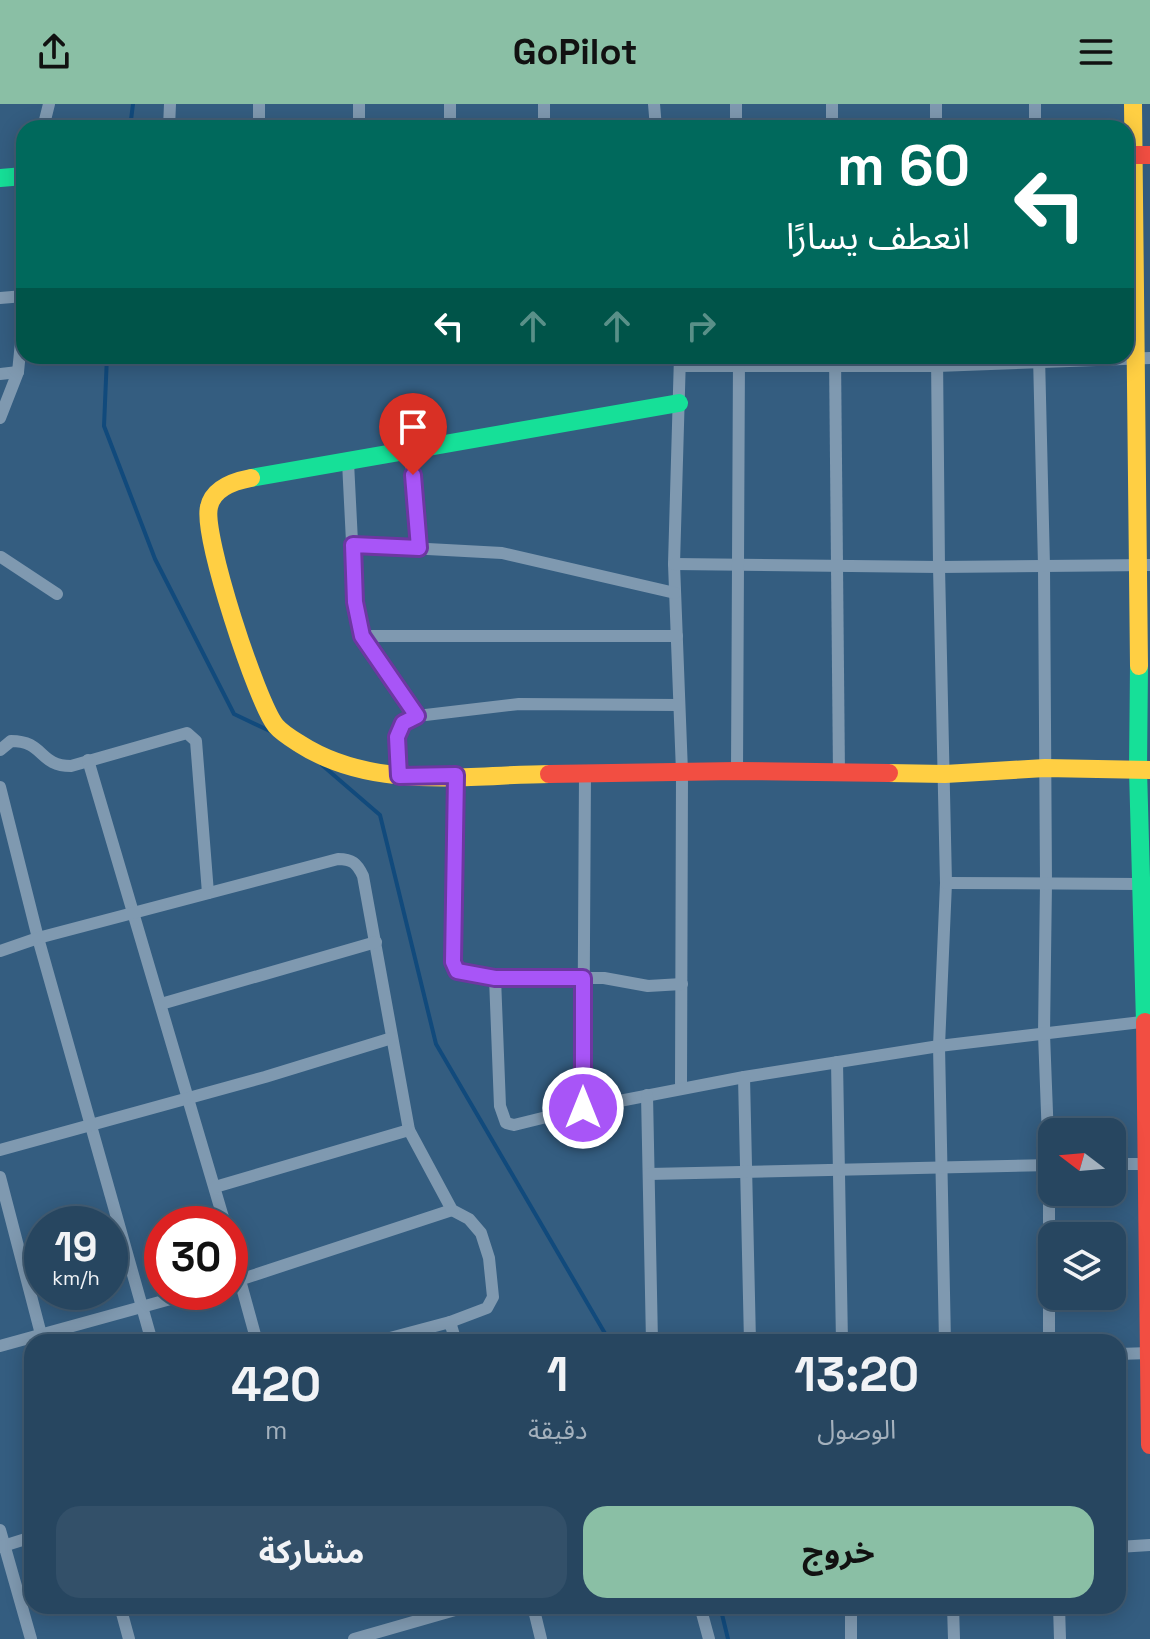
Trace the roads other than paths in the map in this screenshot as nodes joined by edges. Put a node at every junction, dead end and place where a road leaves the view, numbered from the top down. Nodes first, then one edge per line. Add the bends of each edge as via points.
1 (1134, 121) edge
2 (1136, 155) edge
3 (1142, 358) edge
4 (19, 364) edge
5 (680, 364) edge
6 (740, 364) edge
7 (835, 364) edge
8 (937, 364) edge
9 (1039, 364) edge
10 (18, 372) junction
11 (0, 374) edge
12 (679, 403) junction
13 (0, 418) edge
14 (410, 451) junction
15 (1143, 453) edge
16 (348, 462) junction
17 (353, 545) junction
18 (419, 548) junction
19 (0, 556) edge
20 (674, 564) junction
21 (837, 565) junction
22 (738, 566) junction
23 (1044, 566) junction
24 (1144, 566) edge
25 (939, 567) junction
26 (675, 593) junction
27 (57, 594) dead end
28 (362, 636) junction
29 (677, 636) junction
30 (1144, 673) edge
31 (679, 705) junction
32 (417, 716) junction
33 (0, 750) edge
34 (88, 760) junction
35 (1045, 768) junction
36 (1144, 770) edge
37 (737, 771) junction
38 (682, 772) junction
39 (585, 774) junction
40 (839, 774) junction
41 (945, 774) junction
42 (456, 775) junction
43 (399, 776) junction
44 (0, 787) edge
45 (946, 883) junction
46 (1046, 883) junction
47 (1140, 884) junction
48 (208, 893) junction
49 (133, 913) junction
50 (38, 938) junction
51 (376, 942) junction
52 (0, 951) edge
53 (495, 978) junction
54 (583, 978) junction
55 (682, 984) junction
56 (161, 1004) junction
57 (1147, 1021) edge
58 (1044, 1034) junction
59 (392, 1038) junction
60 (939, 1046) junction
61 (837, 1062) junction
62 (744, 1077) junction
63 (681, 1088) junction
64 (647, 1095) junction
65 (188, 1099) junction
66 (583, 1108) junction
67 (1048, 1118) edge
68 (92, 1125) junction
69 (409, 1130) junction
70 (0, 1150) edge
71 (1126, 1164) edge
72 (1148, 1164) edge
73 (1038, 1165) edge
74 (943, 1168) junction
75 (840, 1170) junction
76 (746, 1172) junction
77 (649, 1174) junction
78 (0, 1177) edge
79 (215, 1187) junction
80 (220, 1206) edge
81 (1051, 1206) edge
82 (452, 1210) junction
83 (248, 1277) edge
84 (144, 1306) edge
85 (141, 1307) junction
86 (245, 1310) edge
87 (450, 1322) junction
88 (41, 1334) edge
89 (57, 1334) edge
90 (149, 1334) edge
91 (254, 1334) edge
92 (405, 1334) edge
93 (454, 1334) edge
94 (652, 1334) edge
95 (750, 1334) edge
96 (842, 1334) edge
97 (945, 1334) edge
98 (1049, 1334) edge
99 (24, 1342) edge
100 (0, 1346) edge
101 (1149, 1353) edge
102 (1126, 1354) edge
103 (1150, 1445) edge
104 (0, 1530) edge
105 (24, 1539) edge
106 (1150, 1545) edge
107 (2, 1546) edge
108 (1126, 1546) edge
109 (122, 1614) edge
110 (441, 1614) edge
111 (535, 1614) edge
112 (702, 1614) edge
113 (851, 1614) edge
114 (953, 1614) edge
115 (1059, 1614) edge
116 (31, 1639) edge
117 (129, 1639) edge
118 (354, 1639) edge
119 (541, 1639) edge
120 (709, 1639) edge
121 (851, 1639) edge
122 (954, 1639) edge
123 (1060, 1639) edge

1 - 2 street
2 - 3 street
3 - 15 street
4 - 10 street
5 - 12 street
6 - 22 street
7 - 21 street
8 - 25 street
9 - 23 street
10 - 11 street
10 - 13 street
12 - 14 street
12 - 20 street
14 - 16 street
14 - 18 street
15 - 24 street
16 - 17 street
16 - 43 street via 237,481 218,490 208,521 221,577 274,724 343,764
17 - 18 street
17 - 28 street
18 - 26 street via 502,553
19 - 27 street
20 - 22 street
20 - 26 street
21 - 22 street
21 - 25 street
21 - 40 street
22 - 37 street
23 - 24 street
23 - 25 street
23 - 35 street
24 - 30 street
25 - 41 street
26 - 29 street
28 - 29 street
28 - 32 street
29 - 31 street
30 - 36 street
31 - 32 street via 519,704
31 - 38 street
32 - 43 street via 403,723 397,737
33 - 34 street via 11,741 26,741 57,766
34 - 48 street via 192,735
34 - 49 street
35 - 36 street
35 - 41 street
35 - 46 street
36 - 47 street
37 - 38 street
37 - 40 street
38 - 39 street
38 - 55 street
39 - 42 street
39 - 54 street
40 - 41 street
41 - 45 street
42 - 43 street
42 - 53 street via 453,962 466,975
44 - 50 street
45 - 46 street
45 - 60 street
46 - 47 street
46 - 58 street
47 - 57 street
48 - 49 street
48 - 51 street via 348,859 363,876
49 - 50 street
49 - 56 street
50 - 52 street
50 - 68 street
51 - 56 street
51 - 59 street
53 - 54 street
53 - 66 street via 500,1106 506,1123
54 - 55 street via 648,986
54 - 66 street
55 - 63 street
56 - 65 street
57 - 58 street
57 - 72 street
58 - 60 street
58 - 67 street
59 - 65 street
59 - 69 street
60 - 61 street
60 - 74 street
61 - 62 street
61 - 75 street
62 - 63 street
62 - 76 street
63 - 64 street
64 - 66 street
64 - 77 street
65 - 68 street
65 - 79 street
68 - 70 street
68 - 85 street
69 - 79 street
69 - 82 street
71 - 72 street
72 - 101 street
73 - 74 street
74 - 75 street
74 - 97 street
75 - 76 street
75 - 96 street
76 - 77 street
76 - 95 street
77 - 94 street
78 - 88 street
79 - 80 street
81 - 98 street
82 - 83 street
82 - 87 street via 481,1233 493,1297 487,1308
84 - 85 street
85 - 89 street
85 - 90 street
86 - 91 street
87 - 92 street
87 - 93 street
99 - 100 street
101 - 102 street
101 - 103 street
104 - 107 street
105 - 107 street
106 - 108 street
107 - 116 street
109 - 117 street
110 - 118 street
111 - 119 street
112 - 120 street
113 - 121 street
114 - 122 street
115 - 123 street

